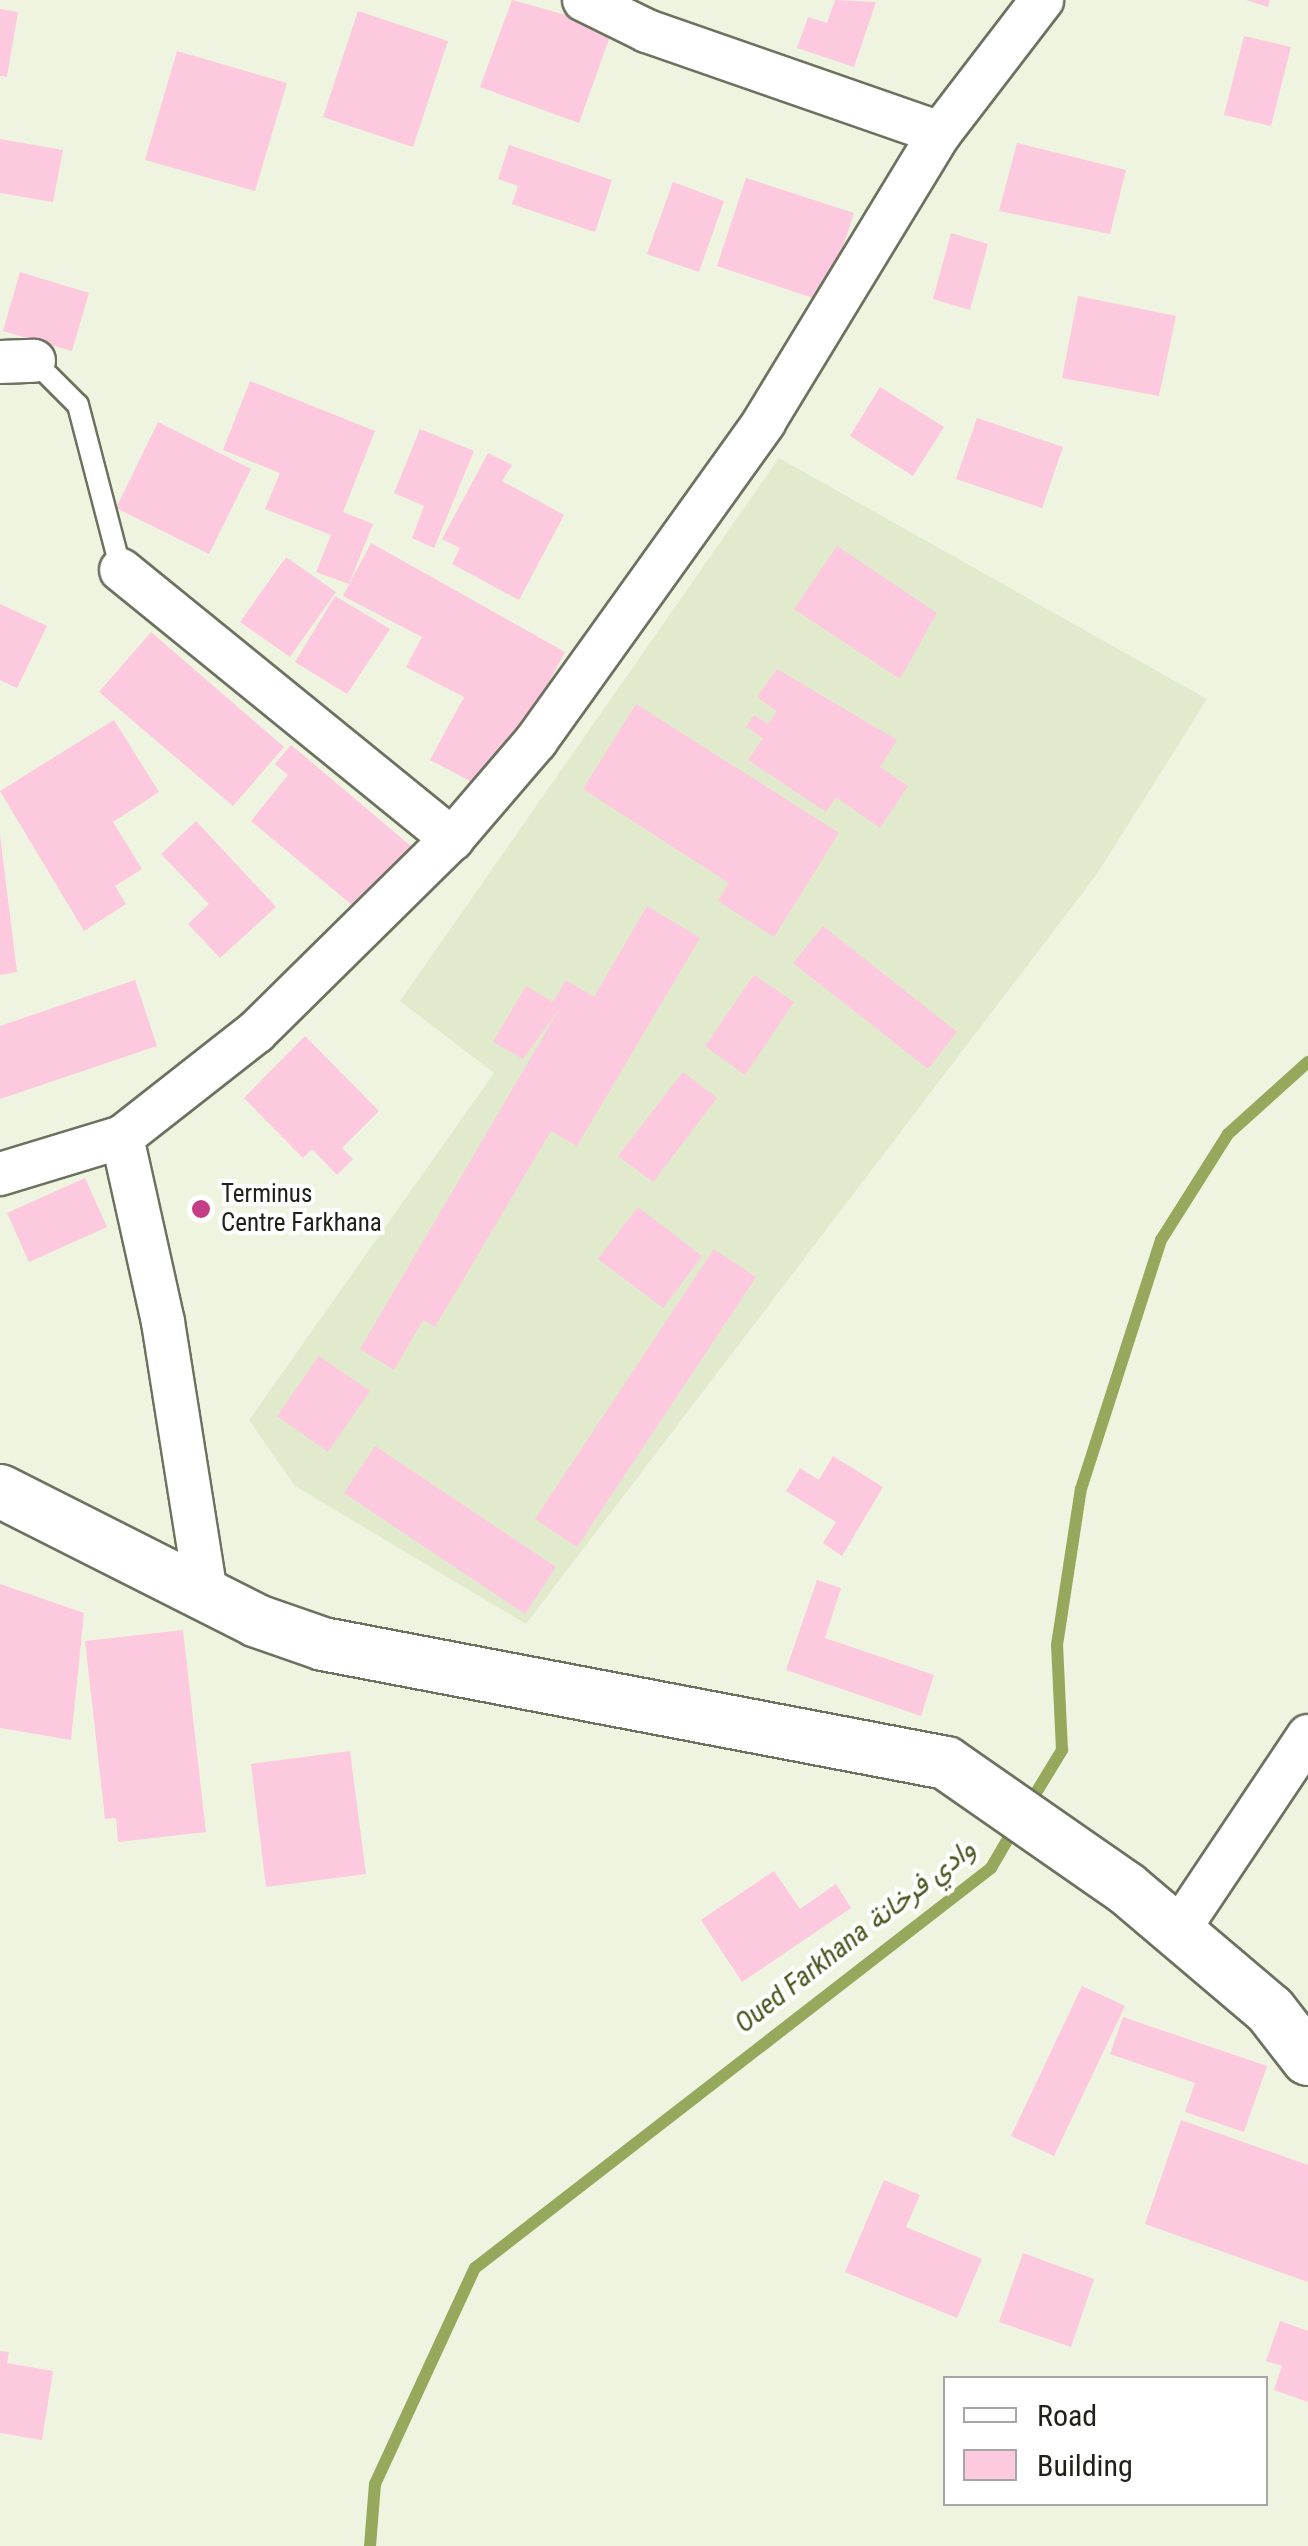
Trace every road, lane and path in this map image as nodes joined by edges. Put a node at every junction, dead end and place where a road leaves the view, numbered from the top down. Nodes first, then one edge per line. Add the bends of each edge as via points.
1 (584, 0) edge
2 (1042, 0) edge
3 (940, 133) junction
4 (17, 361) edge
5 (122, 570) joint
6 (452, 839) junction
7 (122, 1137) junction
8 (0, 1174) edge
9 (0, 1490) edge
10 (206, 1592) junction
11 (1308, 1736) edge
12 (1178, 1932) junction
13 (1308, 2059) edge

1 - 3 street via 647,31
2 - 3 street
3 - 6 street via 764,422 536,741
4 - 5 lane via 78,405
5 - 6 street
6 - 7 street via 256,1032
7 - 8 street
7 - 10 street via 156,1285
9 - 10 street
10 - 12 street via 257,1621 401,1665 946,1763 989,1787
11 - 12 street
12 - 13 street via 1270,2010

